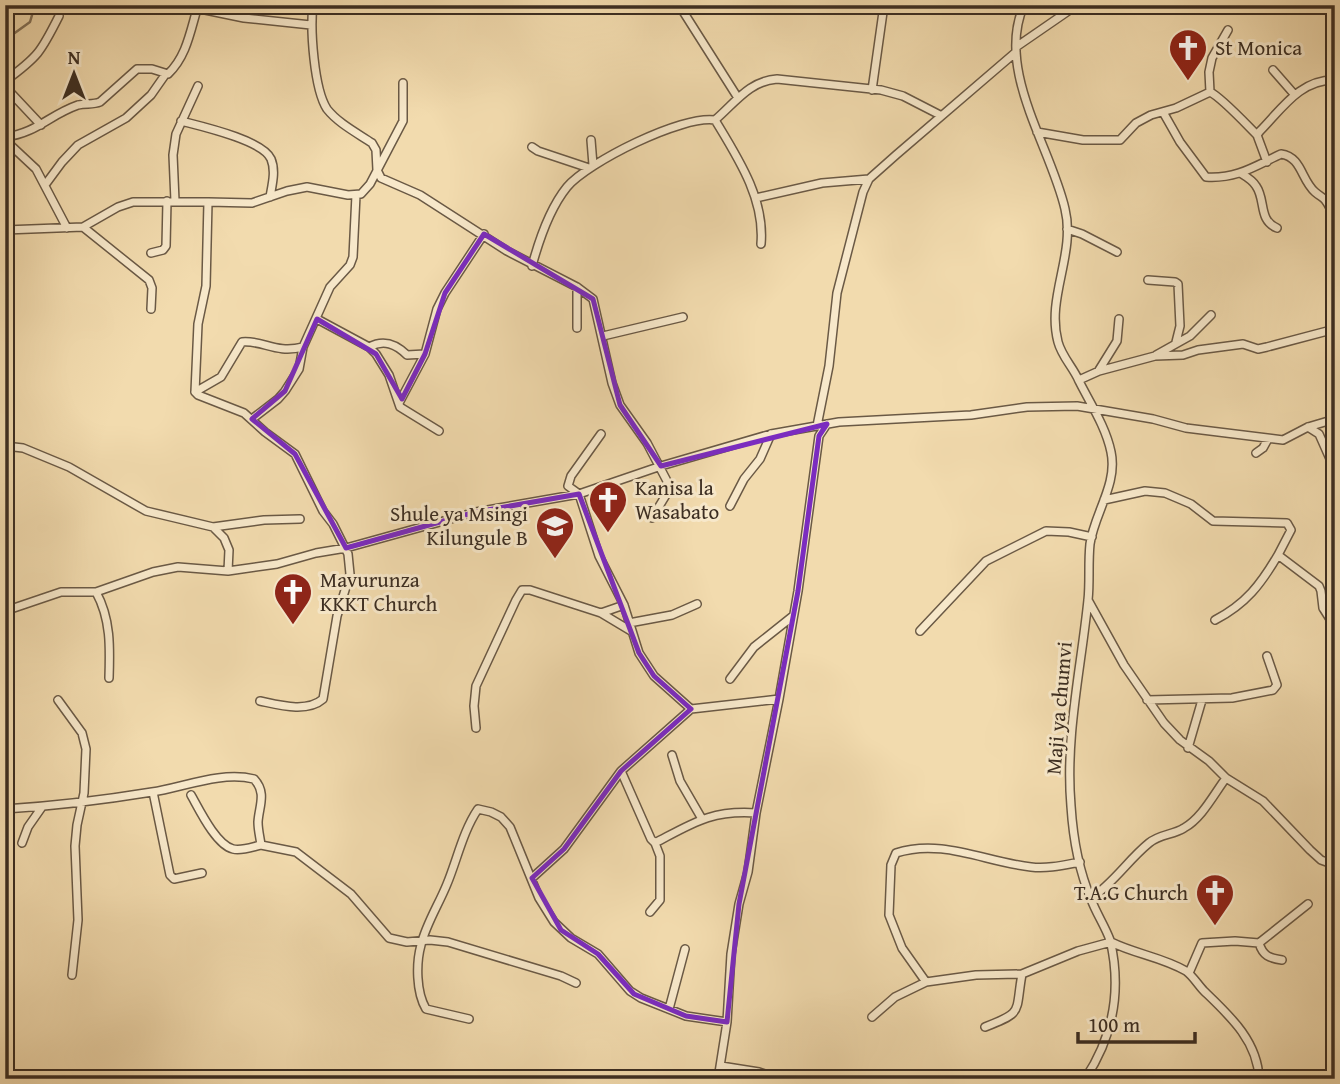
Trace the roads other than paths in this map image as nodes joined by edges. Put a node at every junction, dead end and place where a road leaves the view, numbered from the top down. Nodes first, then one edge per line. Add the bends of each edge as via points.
1 (181, 5) edge
2 (313, 5) edge
3 (679, 5) edge
4 (884, 5) edge
5 (1024, 5) edge
6 (1077, 5) edge
7 (197, 9) junction
8 (59, 16) dead end
9 (311, 25) junction
10 (1228, 30) dead end
11 (1016, 50) junction
12 (1273, 70) dead end
13 (165, 75) junction
14 (1335, 80) edge
15 (5, 83) edge
16 (403, 83) dead end
17 (198, 86) dead end
18 (872, 90) junction
19 (1210, 92) junction
20 (1294, 94) junction
21 (738, 98) junction
22 (1163, 112) junction
23 (940, 116) junction
24 (715, 120) junction
25 (181, 121) junction
26 (41, 125) junction
27 (1037, 132) junction
28 (1257, 135) junction
29 (5, 138) edge
30 (591, 140) dead end
31 (532, 147) dead end
32 (1267, 162) junction
33 (591, 167) junction
34 (377, 170) junction
35 (1242, 174) junction
36 (869, 179) junction
37 (45, 185) junction
38 (356, 195) junction
39 (270, 197) junction
40 (756, 198) junction
41 (171, 201) junction
42 (208, 202) junction
43 (1330, 208) dead end
44 (83, 227) junction
45 (67, 228) junction
46 (1277, 228) dead end
47 (1067, 229) junction
48 (5, 230) edge
49 (484, 234) junction
50 (761, 244) dead end
51 (1117, 252) dead end
52 (151, 253) dead end
53 (532, 266) junction
54 (1148, 280) dead end
55 (577, 288) junction
56 (151, 309) dead end
57 (1211, 315) dead end
58 (683, 317) dead end
59 (317, 319) junction
60 (1119, 319) dead end
61 (577, 328) dead end
62 (1335, 329) edge
63 (603, 336) junction
64 (1176, 342) junction
65 (303, 347) junction
66 (369, 347) junction
67 (425, 354) junction
68 (1155, 356) junction
69 (1099, 371) junction
70 (1079, 380) junction
71 (195, 392) junction
72 (399, 403) junction
73 (1095, 410) junction
74 (252, 419) junction
75 (1335, 419) edge
76 (827, 424) junction
77 (817, 426) junction
78 (1308, 427) junction
79 (439, 431) dead end
80 (601, 434) dead end
81 (771, 434) junction
82 (1268, 439) junction
83 (5, 446) edge
84 (1256, 453) dead end
85 (661, 466) junction
86 (1335, 470) edge
87 (579, 494) junction
88 (1104, 500) junction
89 (730, 506) dead end
90 (652, 518) dead end
91 (300, 519) dead end
92 (213, 527) junction
93 (1092, 537) junction
94 (346, 548) junction
95 (1278, 555) junction
96 (228, 571) junction
97 (96, 592) junction
98 (1088, 600) junction
99 (697, 604) dead end
100 (624, 605) junction
101 (1335, 606) edge
102 (1323, 608) junction
103 (5, 611) edge
104 (601, 612) junction
105 (793, 616) junction
106 (1215, 620) dead end
107 (629, 623) junction
108 (1335, 627) edge
109 (920, 631) dead end
110 (632, 632) junction
111 (1267, 656) dead end
112 (109, 678) dead end
113 (730, 679) dead end
114 (779, 699) junction
115 (58, 700) dead end
116 (1202, 700) junction
117 (260, 701) dead end
118 (1147, 701) junction
119 (691, 709) junction
120 (476, 728) dead end
121 (1188, 748) junction
122 (672, 755) dead end
123 (621, 771) junction
124 (1226, 778) junction
125 (153, 792) junction
126 (191, 795) dead end
127 (82, 801) junction
128 (42, 807) junction
129 (5, 809) edge
130 (756, 813) junction
131 (702, 819) junction
132 (22, 843) dead end
133 (655, 843) junction
134 (261, 845) junction
135 (1080, 862) junction
136 (1335, 865) edge
137 (202, 873) dead end
138 (532, 878) junction
139 (1090, 899) junction
140 (1308, 904) dead end
141 (650, 912) dead end
142 (422, 941) junction
143 (1111, 942) junction
144 (1259, 943) junction
145 (685, 948) dead end
146 (1282, 960) dead end
147 (1189, 973) junction
148 (1022, 974) junction
149 (72, 975) dead end
150 (926, 982) junction
151 (576, 983) dead end
152 (669, 1009) junction
153 (872, 1017) dead end
154 (469, 1019) dead end
155 (727, 1022) junction
156 (985, 1027) dead end
157 (721, 1066) junction
158 (718, 1079) edge
159 (780, 1079) edge
160 (1085, 1079) edge
161 (1259, 1079) edge

1 - 7 street
2 - 9 street
3 - 21 street
4 - 18 street
5 - 11 street, Maji ya chumvi
6 - 11 street
7 - 9 street
7 - 13 street via 184,53
8 - 15 street via 41,51
9 - 34 street via 326,107 372,143
10 - 19 street via 1212,58
11 - 23 street
11 - 27 street, Maji ya chumvi
12 - 20 street
13 - 26 street via 137,69 100,102 82,104
13 - 37 street via 126,118 78,145
14 - 20 street
15 - 26 street
16 - 34 street via 403,121
17 - 25 street
18 - 21 street via 777,79 754,85
18 - 23 street via 903,96
19 - 22 street
19 - 28 street
20 - 28 street
21 - 24 street
22 - 27 street via 1136,123 1120,140 1083,140
22 - 35 street via 1206,177
23 - 36 street
24 - 33 street via 668,128
24 - 40 street
25 - 39 street via 264,150 274,173
25 - 41 street via 174,146
26 - 29 street
27 - 47 street, Maji ya chumvi via 1063,199
28 - 32 street
29 - 37 street via 36,169
30 - 33 street
31 - 33 street
32 - 35 street
32 - 43 street via 1282,154 1296,160
33 - 53 street via 565,190
34 - 38 street via 365,190
34 - 49 street via 381,178 420,195
35 - 46 street via 1257,187 1264,217
36 - 40 street
36 - 77 street via 837,293
37 - 45 street
38 - 39 street via 307,187
38 - 59 street via 353,257 330,287
39 - 42 street via 252,203
40 - 50 street
41 - 42 street
41 - 44 street via 127,203
41 - 52 street via 166,246
42 - 71 street via 206,286 198,324
44 - 45 street
44 - 56 street via 149,280
45 - 48 street
47 - 51 street
47 - 70 street, Maji ya chumvi via 1054,318 1063,354
49 - 53 street
49 - 67 street via 437,309
53 - 55 street
54 - 64 street via 1178,284
55 - 61 street
55 - 63 street via 593,299
57 - 64 street via 1191,336
58 - 63 street
59 - 65 street
59 - 66 street
60 - 69 street via 1117,341
62 - 68 street via 1258,349 1243,344
63 - 85 street via 620,405
64 - 68 street
65 - 71 street via 282,350 242,342 221,377
65 - 74 street via 299,369 285,391
66 - 67 street via 393,344 407,355
66 - 72 street via 389,375
67 - 72 street
68 - 69 street
69 - 70 street
70 - 73 street, Maji ya chumvi
71 - 74 street
72 - 79 street
73 - 76 street via 1027,407
73 - 82 street
73 - 88 street, Maji ya chumvi via 1112,454
74 - 94 street via 295,454
75 - 78 street
76 - 77 street
76 - 105 street via 819,436
77 - 81 street
78 - 82 street via 1283,440
78 - 86 street via 1319,434
80 - 87 street via 568,482
81 - 85 street
81 - 89 street via 761,459
82 - 84 street
83 - 92 street via 23,448 69,467 146,511
85 - 87 street
85 - 90 street via 668,489
87 - 94 street via 476,512
87 - 100 street via 599,556
88 - 93 street, Maji ya chumvi
88 - 95 street via 1144,491 1165,493 1191,504 1213,521 1287,523 1291,530
91 - 92 street
92 - 96 street via 229,550
93 - 98 street, Maji ya chumvi
93 - 109 street via 1046,531 986,561
94 - 96 street
94 - 117 street via 350,574 337,616 323,699 293,706
95 - 102 street via 1316,583
95 - 106 street via 1242,602
96 - 97 street via 177,567
97 - 103 street via 61,592
97 - 112 street via 105,609
98 - 118 street
98 - 135 street, Maji ya chumvi via 1070,759 1071,807
99 - 107 street via 671,615
100 - 104 street
100 - 107 street
101 - 102 street
102 - 108 street
104 - 110 street
104 - 120 street via 530,590 520,592 476,686
105 - 113 street via 754,647
105 - 114 street
107 - 110 street
110 - 119 street via 635,646 654,676
111 - 116 street via 1277,685 1273,690
114 - 119 street
114 - 130 street
115 - 127 street via 82,733 86,749
116 - 118 street
116 - 121 street
118 - 121 street
119 - 123 street
121 - 124 street
122 - 131 street via 680,781
123 - 133 street
123 - 138 street via 564,849
124 - 136 street via 1263,801 1321,860
124 - 139 street via 1195,820 1150,842 1107,888
125 - 127 street
125 - 134 street via 229,777 254,779 261,789
125 - 137 street via 170,875 180,879
126 - 134 street via 227,847
127 - 128 street
127 - 149 street via 76,825 78,920
128 - 129 street
128 - 132 street
130 - 131 street
130 - 155 street via 731,954
131 - 133 street
133 - 141 street via 660,856 660,900
134 - 142 street via 296,852 357,900 389,938
135 - 139 street, Maji ya chumvi
135 - 150 street via 1031,867 950,849 896,853 891,865 889,915 902,948
138 - 142 street via 510,827 501,817 478,809
138 - 152 street via 539,898 561,930 598,954 630,991
139 - 143 street, Maji ya chumvi
140 - 144 street
142 - 151 street via 448,943
142 - 154 street via 419,974 424,1007
143 - 147 street
143 - 148 street
143 - 160 street, Maji ya chumvi via 1116,986 1112,1018 1105,1044
144 - 146 street via 1262,953
144 - 147 street via 1202,943
145 - 152 street
147 - 161 street via 1231,1016 1256,1056
148 - 150 street
148 - 156 street via 1016,1012
150 - 153 street via 895,997
152 - 155 street
155 - 157 street
157 - 158 street
157 - 159 street

